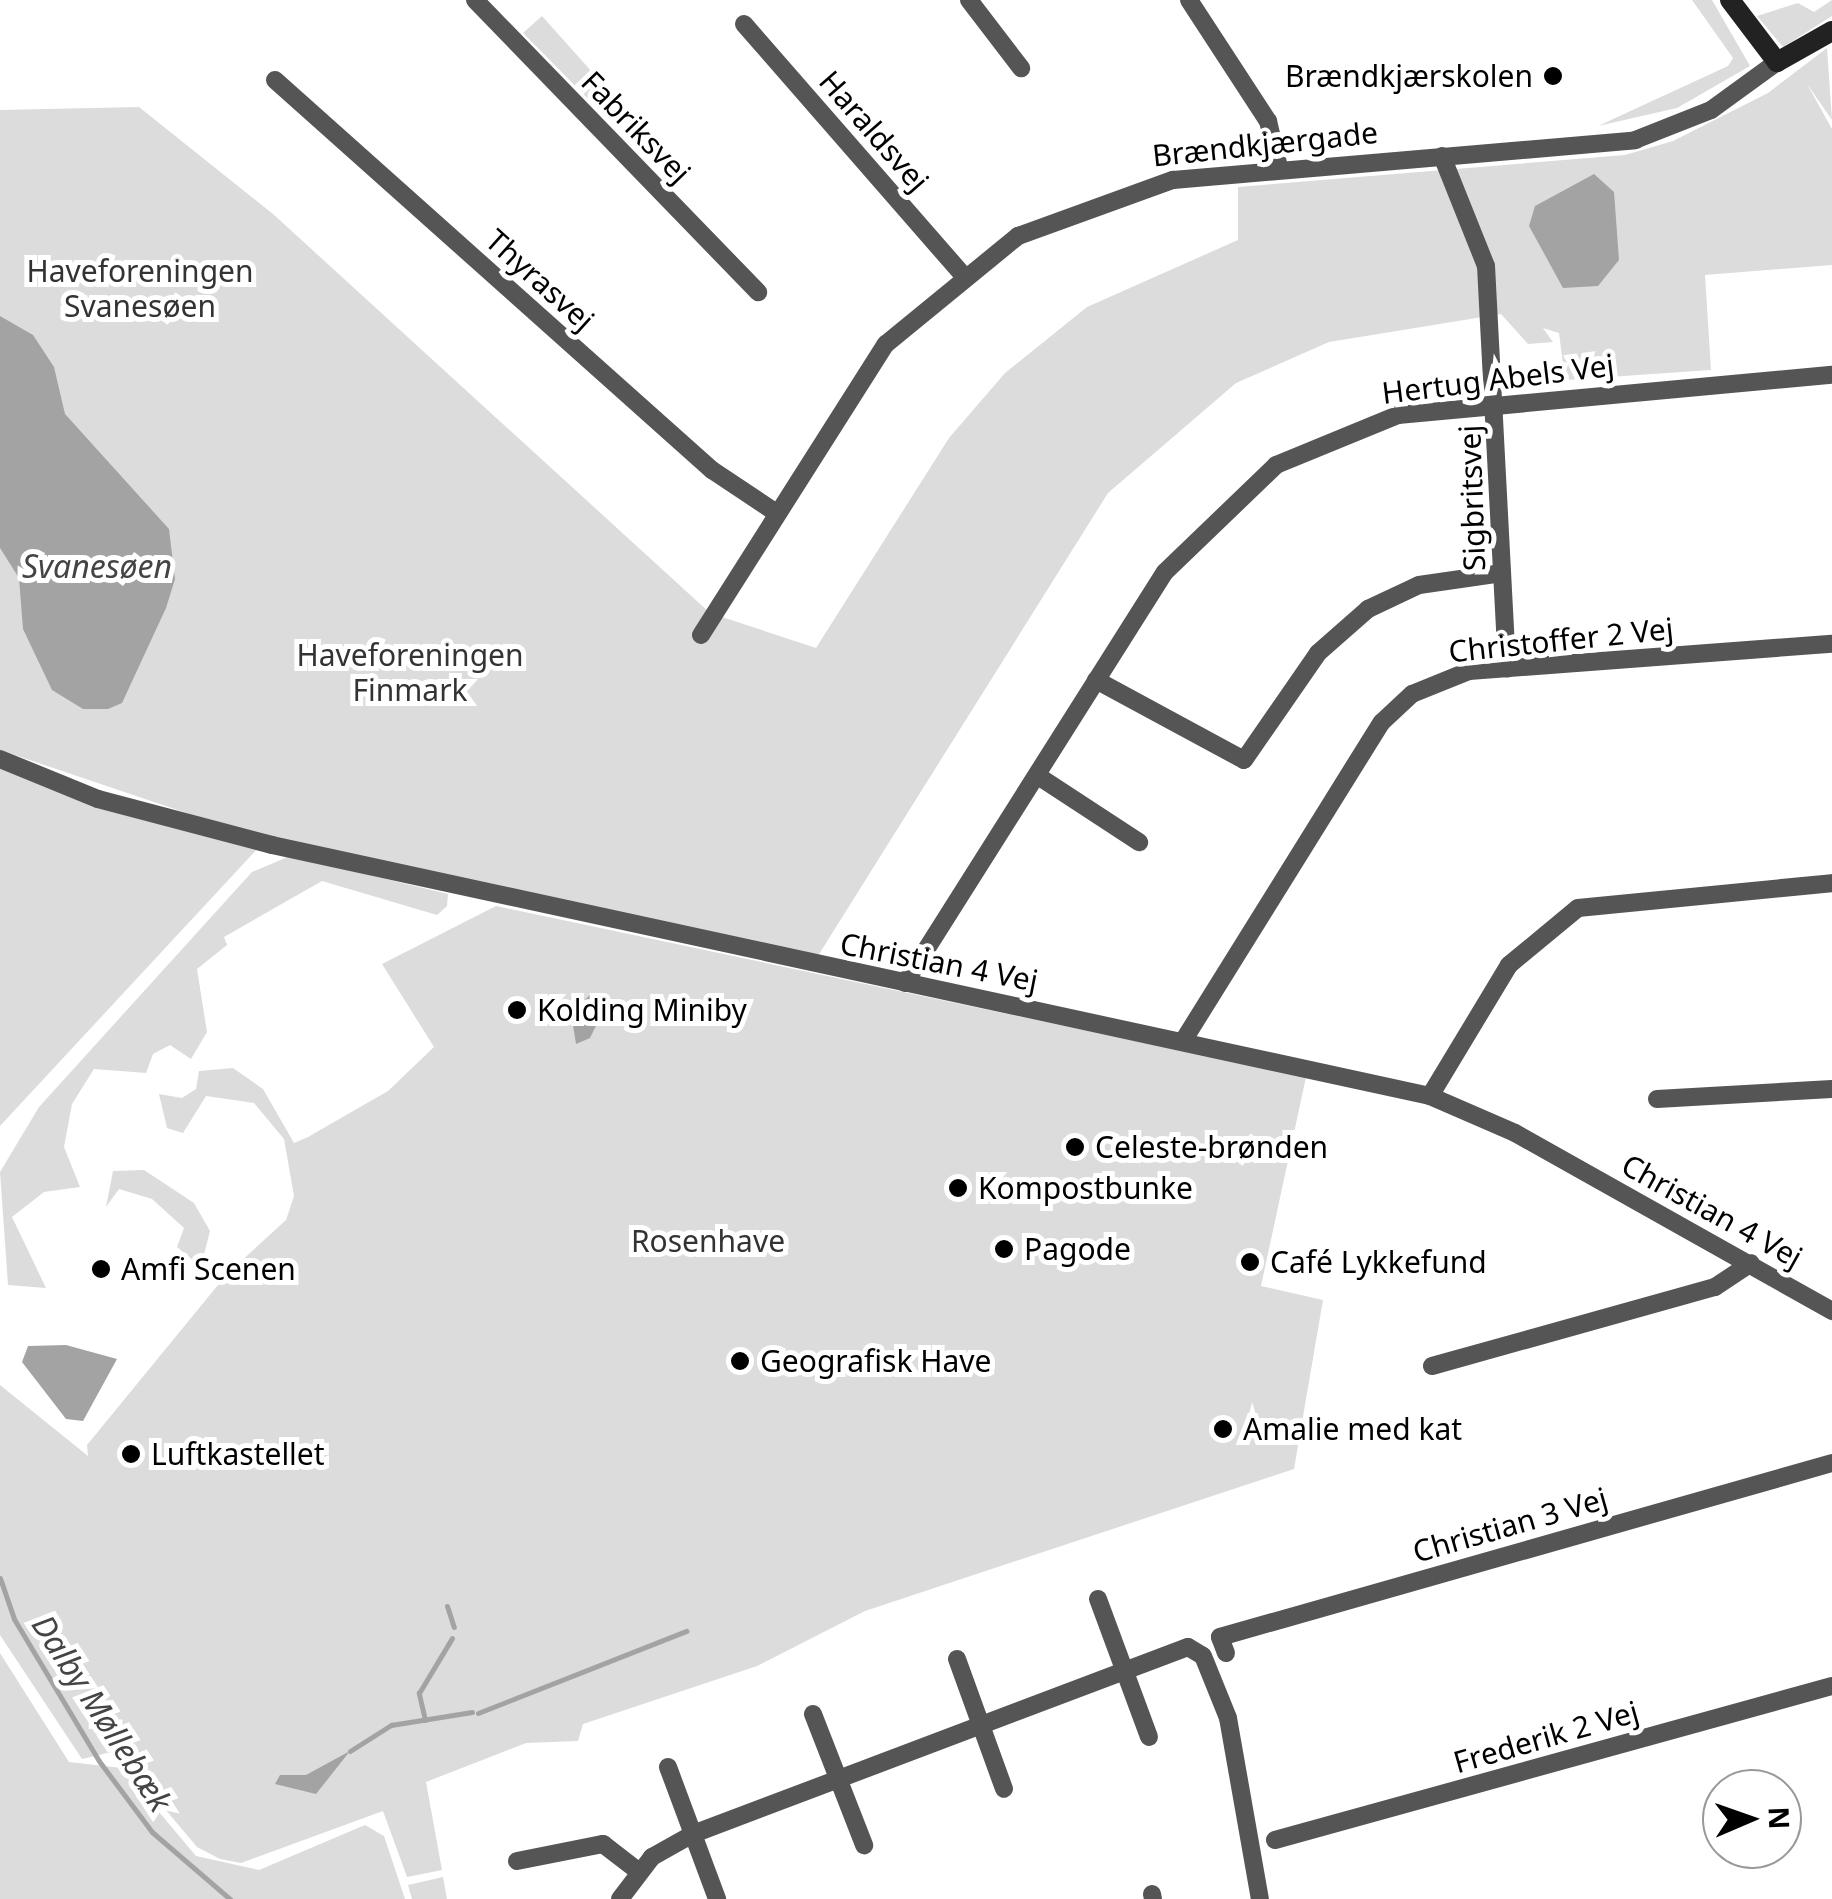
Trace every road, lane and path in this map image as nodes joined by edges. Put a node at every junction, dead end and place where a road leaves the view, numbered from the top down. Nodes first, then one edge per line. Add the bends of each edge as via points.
1 (475, 0) edge
2 (968, 0) edge
3 (1189, 0) edge
4 (1730, 0) edge
5 (744, 24) dead end
6 (1832, 32) edge
7 (1777, 62) junction
8 (1021, 68) dead end
9 (275, 80) dead end
10 (1442, 156) junction
11 (1279, 167) junction
12 (962, 274) junction
13 (758, 292) dead end
14 (1832, 375) edge
15 (1498, 402) junction
16 (775, 512) junction
17 (1502, 573) junction
18 (702, 635) dead end
19 (1832, 644) edge
20 (1507, 668) junction
21 (1096, 680) junction
22 (0, 760) edge
23 (1038, 776) junction
24 (1140, 842) dead end
25 (1832, 883) edge
26 (905, 982) junction
27 (1185, 1038) junction
28 (1832, 1089) edge
29 (1430, 1096) junction
30 (1657, 1099) dead end
31 (1752, 1263) junction
32 (1832, 1310) edge
33 (1432, 1366) dead end
34 (1832, 1463) edge
35 (1098, 1599) dead end
36 (1226, 1653) dead end
37 (956, 1659) dead end
38 (1124, 1668) junction
39 (1832, 1686) edge
40 (813, 1714) dead end
41 (980, 1724) junction
42 (1149, 1737) dead end
43 (668, 1767) dead end
44 (838, 1778) junction
45 (1004, 1789) dead end
46 (693, 1834) junction
47 (1275, 1840) dead end
48 (864, 1844) dead end
49 (516, 1861) dead end
50 (638, 1871) junction
51 (620, 1899) edge
52 (717, 1899) edge
53 (1260, 1899) edge

1 - 13 street, Fabriksvej
2 - 8 street
3 - 11 street via 1268,121
4 - 7 street
5 - 12 street, Haraldsvej
6 - 7 street, Brændkjærgade
7 - 10 street, Brændkjærgade via 1711,110 1634,140
9 - 16 street, Thyrasvej via 712,470
10 - 11 street, Brændkjærgade
10 - 15 street, Sigbritsvej via 1486,266
11 - 12 street, Brændkjærgade via 1172,180 1089,204
12 - 16 street, Brændkjærgade via 886,344
14 - 15 street, Hertug Abels Vej
15 - 17 street, Sigbritsvej
15 - 21 street, Hertug Abels Vej via 1348,430 1247,484 1165,572
16 - 18 street, Brændkjærgade
17 - 20 street, Sigbritsvej
17 - 21 street via 1430,582 1368,609 1318,652 1244,760
19 - 20 street, Christoffer 2 Vej
20 - 27 street, Christoffer 2 Vej via 1439,680 1382,722
21 - 23 street, Hertug Abels Vej
22 - 26 street, Christian 4 Vej via 98,799 272,845
23 - 24 street
23 - 26 street, Hertug Abels Vej
25 - 29 street via 1607,899 1564,915 1509,965
26 - 27 street, Christian 4 Vej
27 - 29 street, Christian 4 Vej
28 - 30 street
29 - 31 street, Christian 4 Vej
31 - 32 street, Christian 4 Vej
31 - 33 street via 1716,1287
34 - 36 street, Christian 3 Vej via 1220,1637
35 - 38 street
37 - 41 street
38 - 41 street
38 - 42 street
38 - 53 street via 1188,1647 1212,1678 1237,1756
39 - 47 street, Frederik 2 Vej
40 - 44 street
41 - 44 street
41 - 45 street
43 - 46 street
44 - 46 street
44 - 48 street
46 - 50 street
46 - 52 street
49 - 50 street via 603,1844
50 - 51 street

